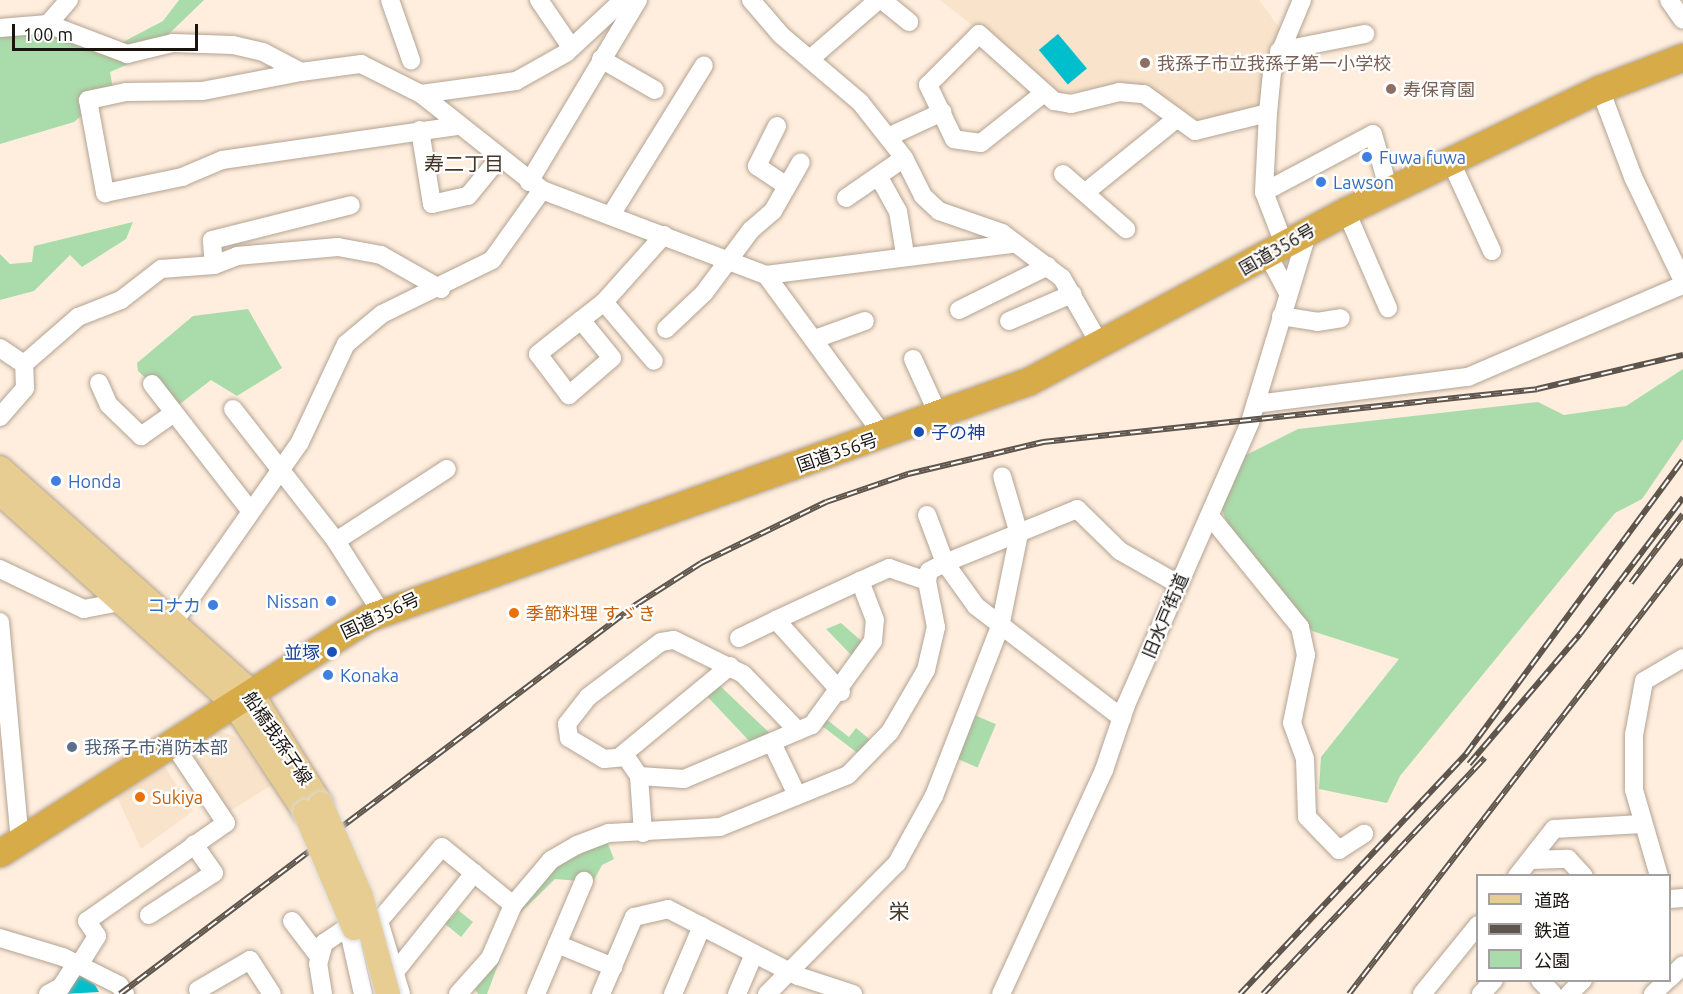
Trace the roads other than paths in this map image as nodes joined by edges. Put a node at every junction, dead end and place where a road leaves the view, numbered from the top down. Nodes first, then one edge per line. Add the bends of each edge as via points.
1 (69, 0) edge
2 (390, 0) edge
3 (539, 0) edge
4 (623, 0) edge
5 (638, 0) edge
6 (751, 0) edge
7 (878, 0) edge
8 (882, 0) edge
9 (1302, 0) edge
10 (1669, 0) edge
11 (1683, 20) edge
12 (909, 22) dead end
13 (48, 24) junction
14 (0, 28) edge
15 (1365, 34) dead end
16 (571, 47) junction
17 (1279, 51) junction
18 (1683, 57) edge
19 (601, 59) junction
20 (810, 59) junction
21 (411, 60) dead end
22 (704, 65) dead end
23 (301, 72) junction
24 (1600, 89) junction
25 (655, 90) dead end
26 (1044, 93) junction
27 (421, 94) junction
28 (942, 112) junction
29 (1268, 113) junction
30 (1175, 120) junction
31 (457, 126) junction
32 (777, 126) dead end
33 (420, 130) junction
34 (888, 137) junction
35 (500, 158) junction
36 (904, 158) junction
37 (801, 162) dead end
38 (1451, 162) junction
39 (1064, 174) dead end
40 (880, 179) junction
41 (535, 186) junction
42 (787, 186) junction
43 (1087, 191) junction
44 (1389, 191) junction
45 (1263, 192) junction
46 (846, 198) dead end
47 (351, 205) dead end
48 (1346, 211) junction
49 (611, 215) junction
50 (1126, 229) dead end
51 (1308, 231) junction
52 (664, 235) junction
53 (1013, 244) junction
54 (1276, 250) junction
55 (1492, 251) dead end
56 (905, 254) junction
57 (729, 261) junction
58 (214, 265) junction
59 (1048, 266) junction
60 (766, 274) junction
61 (1683, 283) edge
62 (441, 289) junction
63 (1287, 291) junction
64 (1072, 294) junction
65 (604, 302) junction
66 (1388, 308) dead end
67 (959, 310) dead end
68 (1281, 316) junction
69 (1341, 318) dead end
70 (580, 320) dead end
71 (865, 321) dead end
72 (1009, 321) dead end
73 (666, 329) dead end
74 (816, 339) junction
75 (1101, 346) junction
76 (0, 348) edge
77 (913, 359) dead end
78 (654, 361) dead end
79 (24, 364) junction
80 (99, 383) dead end
81 (152, 384) dead end
82 (1256, 404) junction
83 (233, 408) dead end
84 (174, 413) junction
85 (939, 416) junction
86 (0, 417) edge
87 (884, 436) junction
88 (0, 468) edge
89 (447, 469) dead end
90 (282, 471) junction
91 (1002, 476) dead end
92 (0, 493) edge
93 (249, 509) junction
94 (927, 515) dead end
95 (1210, 516) junction
96 (1019, 534) junction
97 (336, 541) junction
98 (945, 563) junction
99 (0, 568) edge
100 (860, 581) junction
101 (927, 581) junction
102 (1178, 584) junction
103 (121, 602) junction
104 (381, 612) junction
105 (776, 620) junction
106 (0, 621) edge
107 (173, 623) junction
108 (1000, 627) junction
109 (739, 638) dead end
110 (1683, 658) edge
111 (730, 666) junction
112 (841, 692) junction
113 (242, 697) junction
114 (1122, 718) junction
115 (798, 731) junction
116 (172, 742) junction
117 (772, 743) junction
118 (622, 755) junction
119 (639, 776) junction
120 (797, 795) junction
121 (313, 808) junction
122 (1642, 824) junction
123 (643, 833) junction
124 (1364, 834) dead end
125 (194, 844) junction
126 (10, 847) edge
127 (1530, 860) junction
128 (474, 873) junction
129 (1520, 874) edge
130 (1582, 874) edge
131 (1658, 874) edge
132 (584, 881) dead end
133 (513, 905) junction
134 (149, 915) dead end
135 (292, 921) dead end
136 (379, 921) junction
137 (702, 926) junction
138 (348, 927) junction
139 (1476, 927) edge
140 (0, 938) edge
141 (557, 944) junction
142 (754, 954) junction
143 (320, 958) junction
144 (78, 964) junction
145 (1683, 965) edge
146 (613, 967) junction
147 (789, 971) junction
148 (1671, 976) edge
149 (1493, 982) edge
150 (1541, 982) edge
151 (1582, 982) edge
152 (1665, 982) edge
153 (392, 983) edge
154 (198, 990) dead end
155 (320, 992) edge
156 (48, 994) edge
157 (125, 994) edge
158 (272, 994) edge
159 (363, 994) edge
160 (371, 994) edge
161 (400, 994) edge
162 (458, 994) edge
163 (536, 994) edge
164 (601, 994) edge
165 (673, 994) edge
166 (737, 994) edge
167 (767, 994) edge
168 (853, 994) edge
169 (1001, 994) edge
170 (1422, 994) edge
171 (1481, 994) edge
172 (1553, 994) edge
173 (1569, 994) edge
174 (1653, 994) edge

1 - 13 street
2 - 21 street
3 - 16 street
4 - 16 street
5 - 19 street
6 - 20 street
7 - 20 street
8 - 12 street
9 - 17 street
10 - 11 street
13 - 14 street
13 - 23 street via 127,54 208,42 263,52
15 - 17 street
16 - 27 street via 516,81
17 - 29 street
18 - 24 highway, 国道356号
19 - 25 street
19 - 41 street
20 - 34 street via 860,102
22 - 49 street
23 - 27 street via 361,64
23 - 33 street via 202,91 126,92 88,100 105,193 182,177 222,160
24 - 38 highway, 国道356号
24 - 61 street via 1633,177
26 - 28 street via 981,143 954,139
26 - 28 street via 979,34 928,85
26 - 30 street via 1071,104 1119,92 1144,94
27 - 31 street
28 - 34 street
29 - 30 street via 1207,131 1188,130
29 - 45 street
30 - 43 street
31 - 33 street
31 - 35 street
32 - 42 street via 757,166
33 - 35 street via 432,204 468,196
34 - 36 street
35 - 41 street
36 - 40 street
36 - 53 street via 923,196 939,211 1002,233
37 - 42 street
38 - 44 highway, 国道356号
38 - 55 street
39 - 43 street
40 - 46 street
40 - 56 street via 898,211
41 - 49 street
41 - 62 street via 492,260
42 - 57 street via 773,211
43 - 50 street
44 - 45 street via 1373,134
44 - 48 highway, 国道356号
45 - 54 street
47 - 58 street via 212,240
48 - 51 highway, 国道356号
48 - 66 street
49 - 52 street
51 - 54 highway, 国道356号
51 - 63 street, 旧水戸街道
52 - 57 street
52 - 65 street
53 - 56 street
53 - 59 street
54 - 63 street
54 - 75 highway, 国道356号
56 - 60 street
57 - 60 street
57 - 73 street via 704,293
58 - 62 street via 237,256 338,247 381,255
58 - 79 street via 161,269 120,300 78,317
59 - 64 street
59 - 67 street
60 - 74 street
61 - 82 street via 1468,377
62 - 90 street via 382,314 346,344
63 - 68 street, 旧水戸街道
64 - 72 street
64 - 75 street
65 - 70 street
65 - 78 street
68 - 69 street via 1317,322
68 - 82 street, 旧水戸街道
71 - 74 street
74 - 87 street
75 - 85 highway, 国道356号
76 - 79 street
77 - 85 street
79 - 86 street via 25,388
80 - 84 street via 109,405 141,436
81 - 84 street
82 - 95 street, 旧水戸街道
83 - 90 street
84 - 93 street
85 - 87 highway, 国道356号
87 - 104 highway, 国道356号
88 - 107 main road, 船橋我孫子線
89 - 97 street
90 - 93 street
90 - 97 street
91 - 96 street
92 - 103 main road, 船橋我孫子線
93 - 107 street
94 - 98 street
95 - 102 street, 旧水戸街道
95 - 124 street via 1300,627 1306,655 1292,723 1305,759 1307,817 1339,850
96 - 98 street
96 - 102 street via 1077,509 1120,551
96 - 108 street
97 - 104 street
98 - 101 street via 929,572
98 - 108 street
99 - 103 street via 84,609
100 - 101 street via 889,568
100 - 105 street
100 - 112 street via 875,620 873,640
101 - 120 street via 936,627 932,658 902,712 867,761 848,775
102 - 114 street, 旧水戸街道
103 - 113 main road, 船橋我孫子線
104 - 113 highway, 国道356号
105 - 109 street
105 - 112 street
106 - 126 street
107 - 113 main road, 船橋我孫子線
108 - 114 street
108 - 147 street via 934,796 897,863
110 - 122 street via 1644,681 1638,699 1634,790
111 - 115 street
111 - 118 street
111 - 118 street via 674,640 661,642 588,697 567,724 569,738 604,759
112 - 115 street via 817,722
113 - 116 highway, 国道356号
113 - 121 main road, 船橋我孫子線
114 - 169 street, 旧水戸街道 via 1104,770
115 - 117 street
116 - 125 street via 226,822
116 - 126 highway, 国道356号
117 - 119 street via 684,779
117 - 120 street
118 - 119 street
119 - 123 street
120 - 123 street via 720,827
121 - 153 main road, 船橋我孫子線, bridge via 361,896
121 - 160 main road, 船橋我孫子線, bridge
122 - 127 street via 1554,829
122 - 131 street
123 - 133 street via 609,832 577,845 551,860
125 - 134 street via 214,873
125 - 144 street via 87,921 97,936
127 - 129 street
127 - 130 street via 1568,859
128 - 133 street
128 - 136 street via 442,846
128 - 153 street
132 - 141 street
133 - 162 street via 490,958
135 - 143 street
136 - 138 street
136 - 153 street
137 - 142 street
137 - 146 street via 668,909 637,914
137 - 165 street
138 - 143 street via 324,943
138 - 159 street
139 - 170 street
140 - 144 street
141 - 146 street
141 - 163 street
142 - 147 street
142 - 166 street
143 - 155 street
144 - 156 street via 62,987
144 - 157 street via 119,985
145 - 148 street
146 - 164 street
147 - 167 street
147 - 168 street
149 - 171 street
150 - 172 street
151 - 173 street
152 - 174 street
153 - 161 street
154 - 158 street via 250,960

